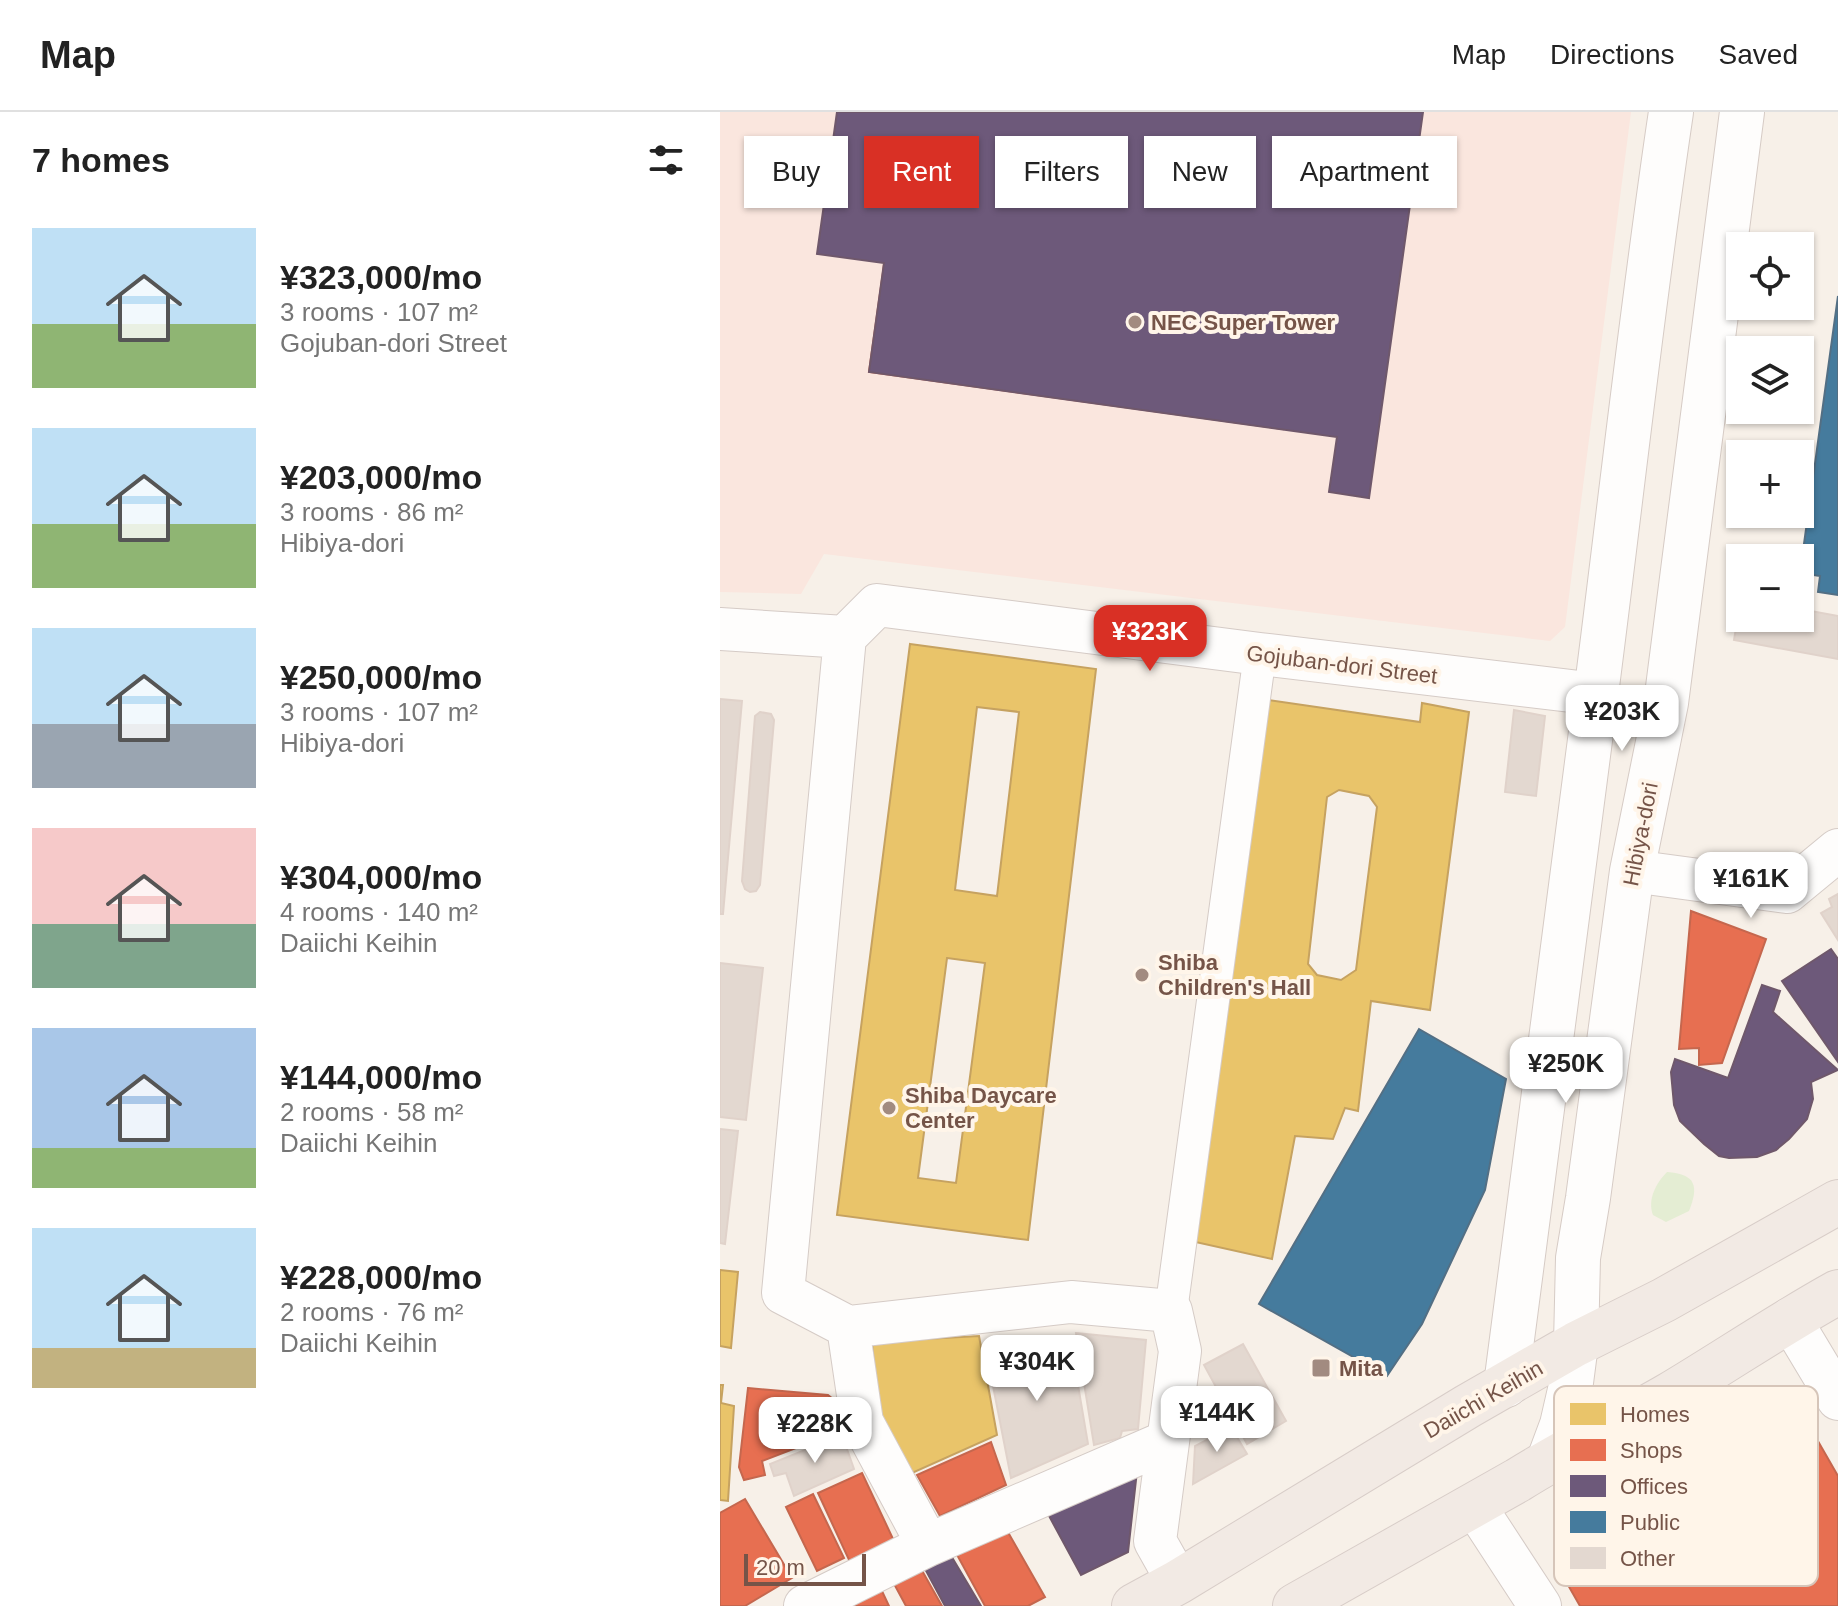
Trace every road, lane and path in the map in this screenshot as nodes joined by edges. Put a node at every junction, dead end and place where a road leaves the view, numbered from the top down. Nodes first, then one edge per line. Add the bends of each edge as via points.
1 (1671, 112) edge
2 (1742, 112) edge
3 (720, 629) edge
4 (845, 637) junction
5 (1260, 654) junction
6 (1596, 694) junction
7 (1838, 850) edge
8 (1632, 871) junction
9 (1838, 1202) edge
10 (1838, 1292) edge
11 (1171, 1311) junction
12 (1790, 1319) junction
13 (848, 1327) junction
14 (1576, 1344) junction
15 (1506, 1385) junction
16 (1571, 1386) edge
17 (1683, 1386) edge
18 (1838, 1399) edge
19 (1168, 1441) junction
20 (1554, 1447) edge
21 (1554, 1457) edge
22 (1549, 1460) junction
23 (1474, 1505) junction
24 (928, 1545) junction
25 (1178, 1582) junction
26 (805, 1606) edge
27 (1134, 1606) edge
28 (1295, 1606) edge
29 (1540, 1606) edge

1 - 6 main road
2 - 8 main road, Hibiya-dori via 1666,703
3 - 4 street
4 - 5 street, Gojuban-dori Street via 877,605
4 - 13 street via 783,1293
5 - 6 street, Gojuban-dori Street
5 - 11 street
6 - 15 main road
7 - 8 street via 1787,892
8 - 14 main road, Hibiya-dori via 1578,1258
9 - 14 highway, Daiichi Keihin
10 - 12 highway
11 - 13 street via 1071,1302
11 - 19 street via 1180,1351
12 - 17 highway
12 - 18 street
13 - 24 street via 862,1422
14 - 15 highway, Daiichi Keihin
14 - 16 main road, Hibiya-dori
15 - 25 highway, Daiichi Keihin
19 - 24 street
19 - 25 street via 1155,1541
20 - 22 main road, Hibiya-dori
21 - 22 highway
22 - 23 highway
23 - 28 highway
23 - 29 street
24 - 26 street
25 - 27 highway, Daiichi Keihin

